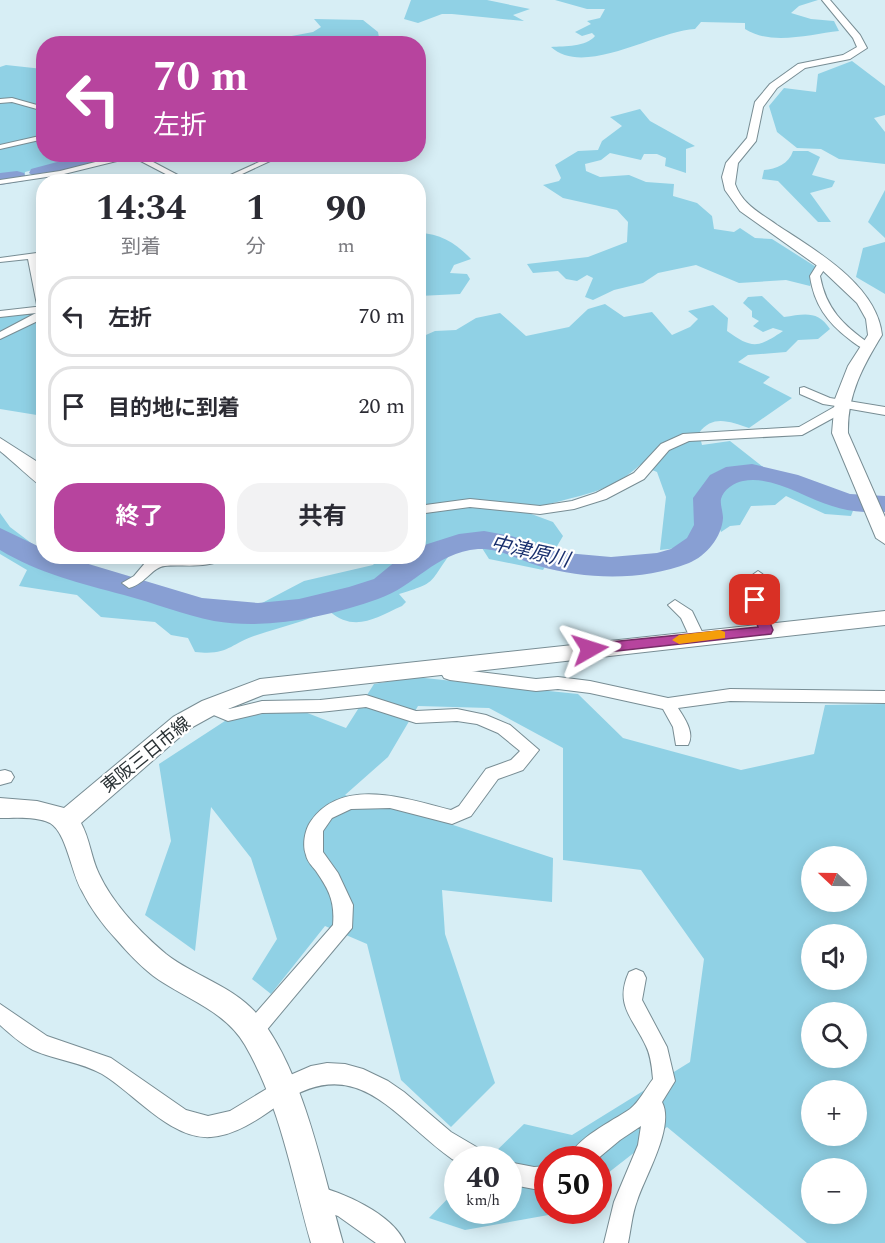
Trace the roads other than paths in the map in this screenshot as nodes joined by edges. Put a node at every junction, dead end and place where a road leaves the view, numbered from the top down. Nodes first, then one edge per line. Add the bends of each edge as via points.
1 (826, 0) edge
2 (0, 101) edge
3 (36, 107) edge
4 (36, 139) edge
5 (36, 145) edge
6 (0, 147) edge
7 (0, 152) edge
8 (105, 162) edge
9 (148, 162) edge
10 (263, 162) edge
11 (53, 174) edge
12 (172, 174) edge
13 (236, 174) edge
14 (36, 177) edge
15 (0, 182) edge
16 (36, 255) edge
17 (32, 256) junction
18 (0, 260) edge
19 (824, 262) junction
20 (36, 275) edge
21 (36, 310) edge
22 (0, 314) edge
23 (36, 319) edge
24 (31, 322) junction
25 (36, 323) edge
26 (0, 336) edge
27 (866, 346) junction
28 (804, 391) dead end
29 (841, 406) junction
30 (885, 411) edge
31 (0, 444) edge
32 (36, 473) edge
33 (426, 509) edge
34 (885, 538) edge
35 (155, 564) edge
36 (758, 576) dead end
37 (129, 584) dead end
38 (675, 605) dead end
39 (885, 618) edge
40 (766, 630) junction
41 (697, 638) junction
42 (444, 665) junction
43 (885, 697) edge
44 (668, 704) junction
45 (210, 706) junction
46 (682, 741) dead end
47 (0, 807) edge
48 (66, 821) junction
49 (636, 978) dead end
50 (0, 1013) edge
51 (253, 1031) junction
52 (283, 1090) junction
53 (648, 1104) junction
54 (455, 1146) edge
55 (595, 1146) edge
56 (313, 1196) junction
57 (327, 1243) edge
58 (393, 1243) edge
59 (616, 1243) edge

1 - 19 street via 860,39 862,48 853,56 800,66 764,97 757,108 752,138 732,164 728,184 744,208
2 - 3 street
4 - 6 street
5 - 7 street
8 - 11 street
9 - 12 street
10 - 13 street
14 - 15 street
16 - 17 street
17 - 18 street
17 - 20 street
19 - 27 street via 858,292 871,312 875,336
19 - 27 street via 815,276 824,311
21 - 22 street
23 - 24 street
24 - 25 street
24 - 26 street
27 - 29 street
28 - 29 street
29 - 30 street
29 - 33 street via 802,431 687,437 665,447 639,476 574,505 540,510 470,503
29 - 34 street via 840,433
31 - 32 street
35 - 37 street
36 - 40 street via 755,600
38 - 41 street via 687,615
39 - 40 main road, 東阪三日市線
40 - 41 main road, 東阪三日市線
41 - 42 main road, 東阪三日市線
42 - 44 street via 450,674 460,676 483,676 536,686 558,683 590,687
42 - 45 main road, 東阪三日市線 via 260,687
43 - 44 street via 730,695
44 - 46 street via 681,727
45 - 48 main road, 東阪三日市線 via 181,723
45 - 51 street via 228,715 262,706 366,701 416,717 457,715 480,719 504,729 531,750 517,765 492,774 465,812 452,817 390,801 349,802 326,813 314,830 314,854 344,905 342,928
47 - 48 main road via 50,813
48 - 51 main road via 85,873 129,934 157,963 238,1014
49 - 53 street via 632,1001 662,1056 664,1081
50 - 52 street via 38,1042 111,1068 159,1106 203,1125 221,1126
51 - 52 main road
52 - 54 street via 325,1072 362,1078
52 - 56 main road
53 - 55 street via 640,1115
53 - 59 street via 655,1110 649,1145 625,1202
56 - 57 main road
56 - 58 street via 351,1209

